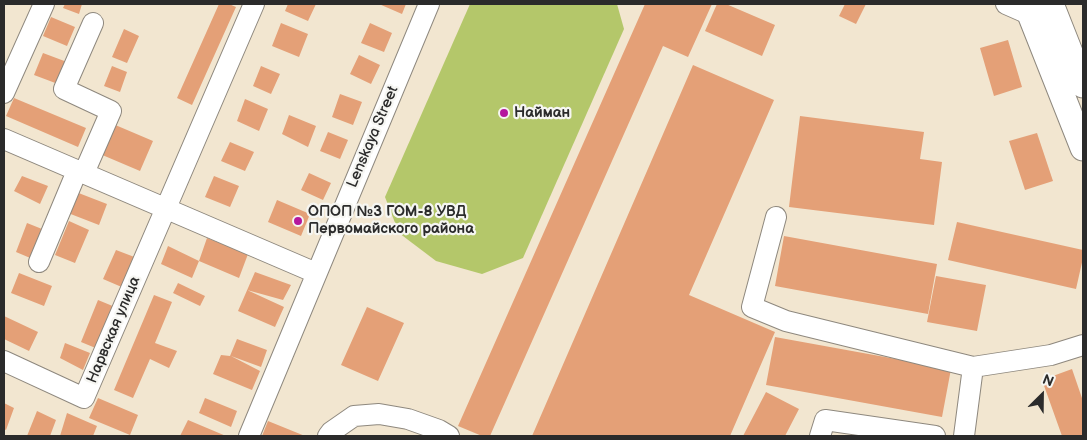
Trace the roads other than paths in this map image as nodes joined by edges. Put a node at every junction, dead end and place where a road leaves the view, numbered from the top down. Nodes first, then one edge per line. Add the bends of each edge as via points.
1 (44, 4) edge
2 (254, 4) edge
3 (429, 4) edge
4 (1006, 4) edge
5 (1036, 8) edge
6 (93, 23) dead end
7 (1083, 85) edge
8 (4, 92) edge
9 (4, 139) edge
10 (1083, 148) edge
11 (80, 172) junction
12 (166, 208) junction
13 (776, 217) dead end
14 (39, 262) dead end
15 (316, 273) junction
16 (1083, 345) edge
17 (4, 361) edge
18 (973, 367) junction
19 (249, 436) edge
20 (328, 436) edge
21 (449, 436) edge
22 (820, 436) edge
23 (935, 436) edge
24 (964, 436) edge

1 - 8 street
2 - 12 street, Нарвская улица
3 - 15 street, Lenskaya Street
4 - 5 street
5 - 7 main road
5 - 10 main road
6 - 11 street via 64,90 111,111
9 - 11 street
11 - 12 street
11 - 14 street
12 - 15 street
12 - 17 street, Нарвская улица via 84,398
13 - 18 street via 752,307 786,321
15 - 19 street, Lenskaya Street
16 - 18 street via 1051,355
18 - 24 street
20 - 21 street via 354,416 379,414 408,419
22 - 23 street via 825,420

